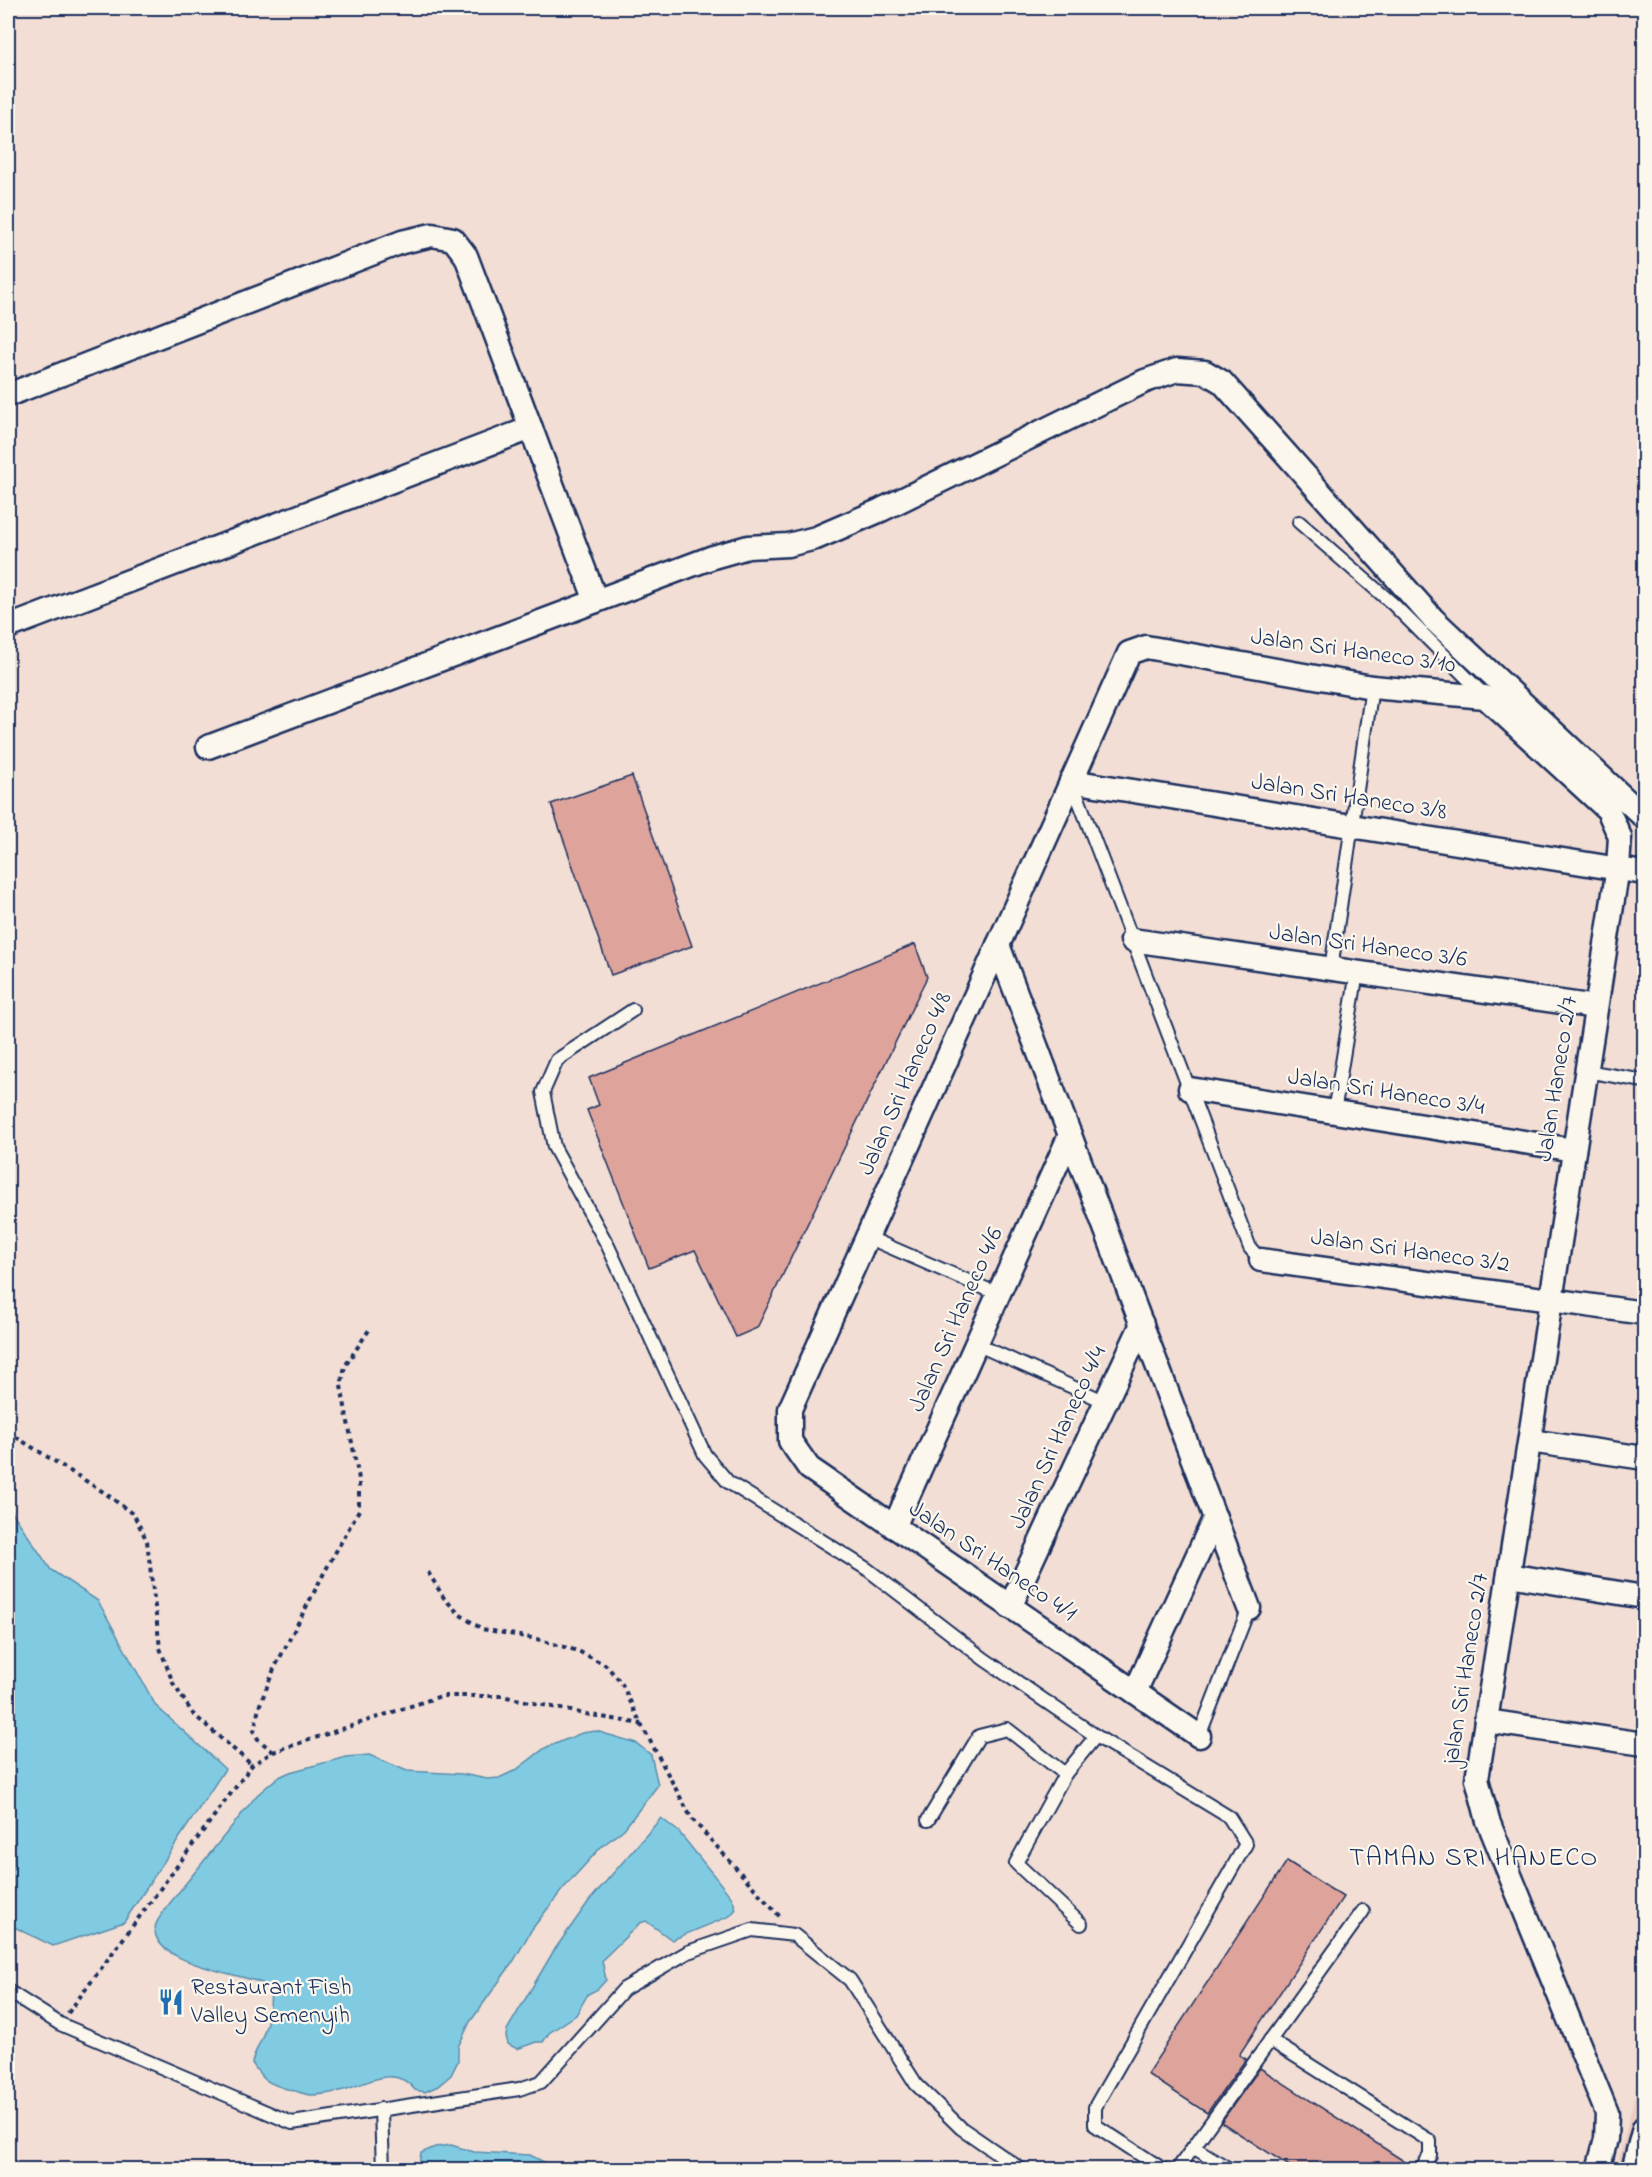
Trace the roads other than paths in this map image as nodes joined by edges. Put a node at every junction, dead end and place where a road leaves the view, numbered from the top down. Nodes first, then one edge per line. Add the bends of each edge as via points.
1 (8, 395) edge
2 (531, 428) junction
3 (1299, 522) dead end
4 (596, 601) junction
5 (8, 627) edge
6 (1372, 687) junction
7 (1485, 697) junction
8 (208, 747) dead end
9 (1071, 781) junction
10 (1644, 817) edge
11 (1351, 827) junction
12 (1618, 867) junction
13 (1644, 873) edge
14 (1132, 940) junction
15 (998, 945) junction
16 (1332, 969) junction
17 (1357, 972) junction
18 (1596, 1007) junction
19 (633, 1010) dead end
20 (1586, 1071) junction
21 (1644, 1081) edge
22 (1190, 1089) junction
23 (1334, 1112) junction
24 (1071, 1135) junction
25 (1574, 1150) junction
26 (867, 1237) junction
27 (1261, 1260) joint
28 (998, 1294) junction
29 (1551, 1298) junction
30 (1644, 1313) edge
31 (1142, 1324) junction
32 (976, 1344) junction
33 (1106, 1402) junction
34 (790, 1409) joint
35 (1530, 1441) junction
36 (1644, 1458) edge
37 (1215, 1517) junction
38 (894, 1527) junction
39 (1509, 1575) junction
40 (1644, 1597) edge
41 (1010, 1606) junction
42 (1249, 1608) joint
43 (1135, 1692) junction
44 (1486, 1721) junction
45 (1096, 1736) junction
46 (1199, 1736) joint
47 (1644, 1744) edge
48 (1065, 1774) junction
49 (928, 1820) dead end
50 (1363, 1911) dead end
51 (1081, 1924) dead end
52 (8, 1991) edge
53 (1270, 2040) junction
54 (381, 2109) junction
55 (1644, 2128) edge
56 (1193, 2147) junction
57 (383, 2169) edge
58 (1022, 2169) edge
59 (1164, 2169) edge
60 (1177, 2169) edge
61 (1231, 2169) edge
62 (1421, 2169) edge
63 (1598, 2169) edge
64 (1636, 2169) edge

1 - 2 street via 402,242 432,235 453,239 466,256
2 - 4 street
2 - 5 street
3 - 7 lane via 1394,605
4 - 8 street
4 - 10 street via 713,557 748,547 789,545 816,538 1145,381 1177,370 1205,372 1222,382 1433,619
6 - 7 street, Jalan Sri Haneco 3/10
6 - 9 street, Jalan Sri Haneco 3/10 via 1146,646 1129,653
6 - 11 lane
7 - 12 street via 1608,810 1620,837
9 - 11 street, Jalan Sri Haneco 3/8
9 - 14 lane
9 - 15 street, Jalan Sri Haneco 4/8
11 - 12 street, Jalan Sri Haneco 3/8
11 - 16 lane
12 - 13 street, Jalan Sri Haneco 3/8
12 - 18 street, Jalan Haneco 2/7
14 - 16 street, Jalan Sri Haneco 3/6
14 - 22 lane
15 - 24 street
15 - 26 street, Jalan Sri Haneco 4/8
16 - 17 street, Jalan Sri Haneco 3/6
17 - 18 street, Jalan Sri Haneco 3/6
17 - 23 lane
18 - 20 street, Jalan Haneco 2/7
19 - 45 lane via 557,1060 543,1092 554,1147 608,1246 705,1455 728,1482 867,1569 984,1659
20 - 21 lane
20 - 25 street, Jalan Haneco 2/7
22 - 23 street, Jalan Sri Haneco 3/4
22 - 27 lane via 1251,1248
23 - 25 street, Jalan Sri Haneco 3/4
24 - 28 street, Jalan Sri Haneco 4/6
24 - 31 street
25 - 29 street, Jalan Haneco 2/7
26 - 28 lane
26 - 34 street, Jalan Sri Haneco 4/8
27 - 29 street, Jalan Sri Haneco 3/2
28 - 32 street, Jalan Sri Haneco 4/6
29 - 30 street, Jalan Sri Haneco 3/2
29 - 35 street, jalan Sri Haneco 2/7
31 - 33 street, Jalan Sri Haneco 4/4
31 - 37 street
32 - 33 lane
32 - 38 street, Jalan Sri Haneco 4/6
33 - 41 street, Jalan Sri Haneco 4/4
34 - 38 street, Jalan Sri Haneco 4/1 via 790,1441 809,1468
35 - 36 street
35 - 39 street, jalan Sri Haneco 2/7
37 - 42 street
37 - 43 street
38 - 41 street, Jalan Sri Haneco 4/1
39 - 40 street
39 - 44 street, jalan Sri Haneco 2/7
41 - 43 street, Jalan Sri Haneco 4/1
42 - 46 lane
43 - 46 street, Jalan Sri Haneco 4/1
44 - 47 street
44 - 63 street, jalan Sri Haneco 2/7 via 1477,1779 1488,1821 1608,2114
45 - 48 lane
45 - 59 lane via 1229,1817 1246,1844 1095,2107 1095,2125
48 - 49 lane via 1007,1729 979,1736
48 - 51 lane via 1016,1863
50 - 53 lane
52 - 54 lane via 60,2024 292,2123
53 - 56 lane
53 - 62 lane via 1430,2141 1430,2155
54 - 57 lane
54 - 58 lane via 519,2089 541,2082 624,1989 688,1952 752,1930 794,1935 850,1980 916,2084 961,2128
55 - 64 street
56 - 60 lane
56 - 61 lane

